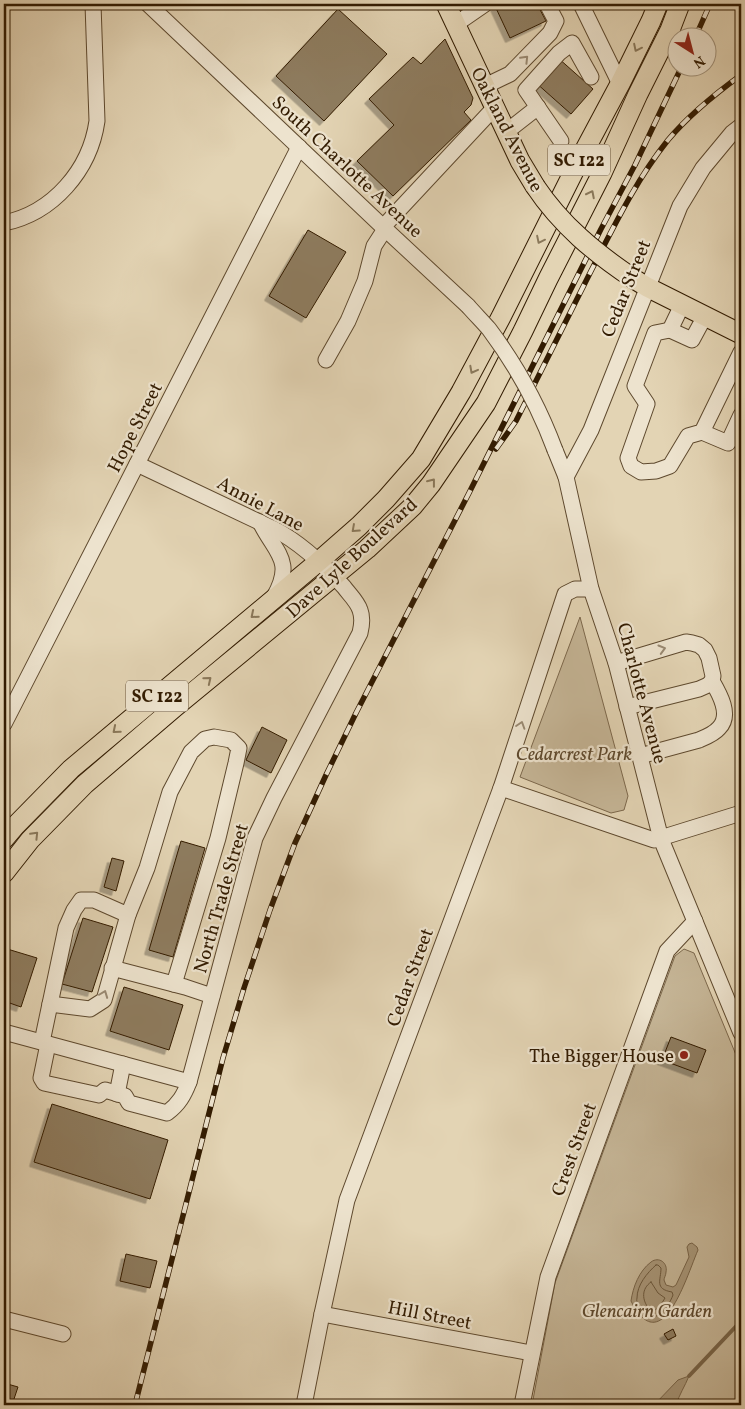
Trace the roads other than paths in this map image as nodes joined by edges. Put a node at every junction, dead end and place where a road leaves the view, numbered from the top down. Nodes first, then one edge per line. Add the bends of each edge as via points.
1 (93, 4) edge
2 (148, 4) edge
3 (446, 4) edge
4 (485, 4) edge
5 (547, 4) edge
6 (581, 4) edge
7 (658, 4) edge
8 (680, 4) edge
9 (456, 24) junction
10 (591, 26) junction
11 (572, 43) junction
12 (591, 77) dead end
13 (620, 84) junction
14 (485, 86) junction
15 (494, 107) junction
16 (538, 107) junction
17 (741, 126) edge
18 (506, 132) junction
19 (561, 141) dead end
20 (299, 147) junction
21 (4, 223) edge
22 (384, 228) junction
23 (640, 283) junction
24 (682, 305) junction
25 (704, 316) junction
26 (670, 330) junction
27 (741, 334) edge
28 (741, 352) edge
29 (326, 360) dead end
30 (512, 363) joint
31 (737, 370) edge
32 (741, 415) edge
33 (702, 432) junction
34 (137, 464) junction
35 (566, 478) junction
36 (260, 522) junction
37 (318, 562) junction
38 (334, 576) junction
39 (591, 589) junction
40 (272, 600) junction
41 (350, 653) joint
42 (616, 663) junction
43 (712, 681) junction
44 (627, 707) junction
45 (4, 724) edge
46 (640, 756) junction
47 (501, 788) junction
48 (741, 813) edge
49 (4, 839) edge
50 (661, 839) junction
51 (4, 873) edge
52 (128, 914) junction
53 (695, 921) junction
54 (112, 968) junction
55 (174, 984) junction
56 (212, 996) junction
57 (50, 1004) junction
58 (4, 1032) edge
59 (741, 1033) edge
60 (45, 1043) junction
61 (123, 1064) junction
62 (189, 1082) junction
63 (117, 1094) junction
64 (322, 1314) junction
65 (4, 1319) edge
66 (63, 1334) dead end
67 (531, 1353) junction
68 (304, 1405) edge
69 (522, 1405) edge

1 - 21 street via 97,121 88,151 81,167 55,199 27,216
2 - 20 street, South Charlotte Avenue
3 - 9 main road, Oakland Avenue
4 - 9 street
14 -> 5 street via 510,74 550,33 556,21
6 - 10 street
7 -> 13 main road, Dave Lyle Boulevard / SC 122
38 -> 8 main road, Dave Lyle Boulevard / SC 122 via 413,506 486,403 602,173
9 - 14 main road, Oakland Avenue
10 - 11 street
10 - 13 street
11 - 12 street
11 - 16 street via 526,90
13 -> 37 main road, Dave Lyle Boulevard / SC 122 via 501,317 421,459 386,499
14 - 15 main road, Oakland Avenue
15 - 18 main road, Oakland Avenue
15 - 22 street
16 - 18 street
16 - 19 street
17 - 23 street, Cedar Street via 703,168
18 - 23 main road, Oakland Avenue, bridge via 535,186 558,216 606,260
20 - 22 street, South Charlotte Avenue
20 - 34 street, Hope Street
22 - 29 street via 374,246 365,281 348,321
22 - 30 street, South Charlotte Avenue, bridge via 468,306
23 - 24 main road, Oakland Avenue
23 - 35 street, Cedar Street via 591,430
24 - 25 main road, Oakland Avenue
24 - 26 street
25 - 26 street via 692,340
25 - 27 main road, Oakland Avenue
26 - 33 street via 655,333 635,386 647,404 630,448 628,458 631,466 641,472 670,466 688,436
28 - 31 street
30 - 35 street, Charlotte Avenue, bridge via 543,420
31 - 33 street
32 - 33 street via 728,442
34 - 36 street, Annie Lane
34 - 45 street, Hope Street
35 - 39 street, Charlotte Avenue
36 - 37 street, Annie Lane via 293,540
36 - 40 street via 283,566 281,584
37 - 38 street, Annie Lane
37 - 40 main road, Dave Lyle Boulevard / SC 122
38 - 41 street, Annie Lane via 360,611 360,633
51 -> 38 main road, Dave Lyle Boulevard / SC 122 via 30,840 85,784
39 - 42 street, Charlotte Avenue
47 -> 39 street, Cedar Street via 565,594
40 -> 49 main road, Dave Lyle Boulevard / SC 122 via 71,768
41 - 56 street, North Trade Street via 255,838
42 -> 43 street via 692,642 705,650
42 - 44 street, Charlotte Avenue
43 - 44 street via 699,689
43 - 46 street via 723,703 724,718 720,728 699,740
44 - 46 street, Charlotte Avenue
46 - 50 street, Charlotte Avenue
47 - 50 street via 654,840
47 - 64 street, Cedar Street via 347,1200
48 - 50 street
50 - 53 street, Charlotte Avenue
52 - 54 street
52 - 55 street via 147,868 170,792 191,752 205,739 231,740 239,748 236,763 218,838
52 - 57 street via 94,900 81,900 66,928
53 - 59 street, Charlotte Avenue
53 - 67 street, Crest Street via 667,950 548,1277
54 - 55 street
57 -> 54 street via 90,1009 98,1005 104,1000
55 - 56 street
56 - 62 street, North Trade Street
57 - 60 street
58 - 60 street
60 - 61 street
60 - 63 street via 44,1083 99,1095 105,1090
61 - 62 street
61 - 63 street
62 - 63 street, North Trade Street via 183,1097 167,1113 129,1103 125,1096
64 - 67 street, Hill Street
64 - 68 street, Cedar Street
65 - 66 street
67 - 69 street, Crest Street

